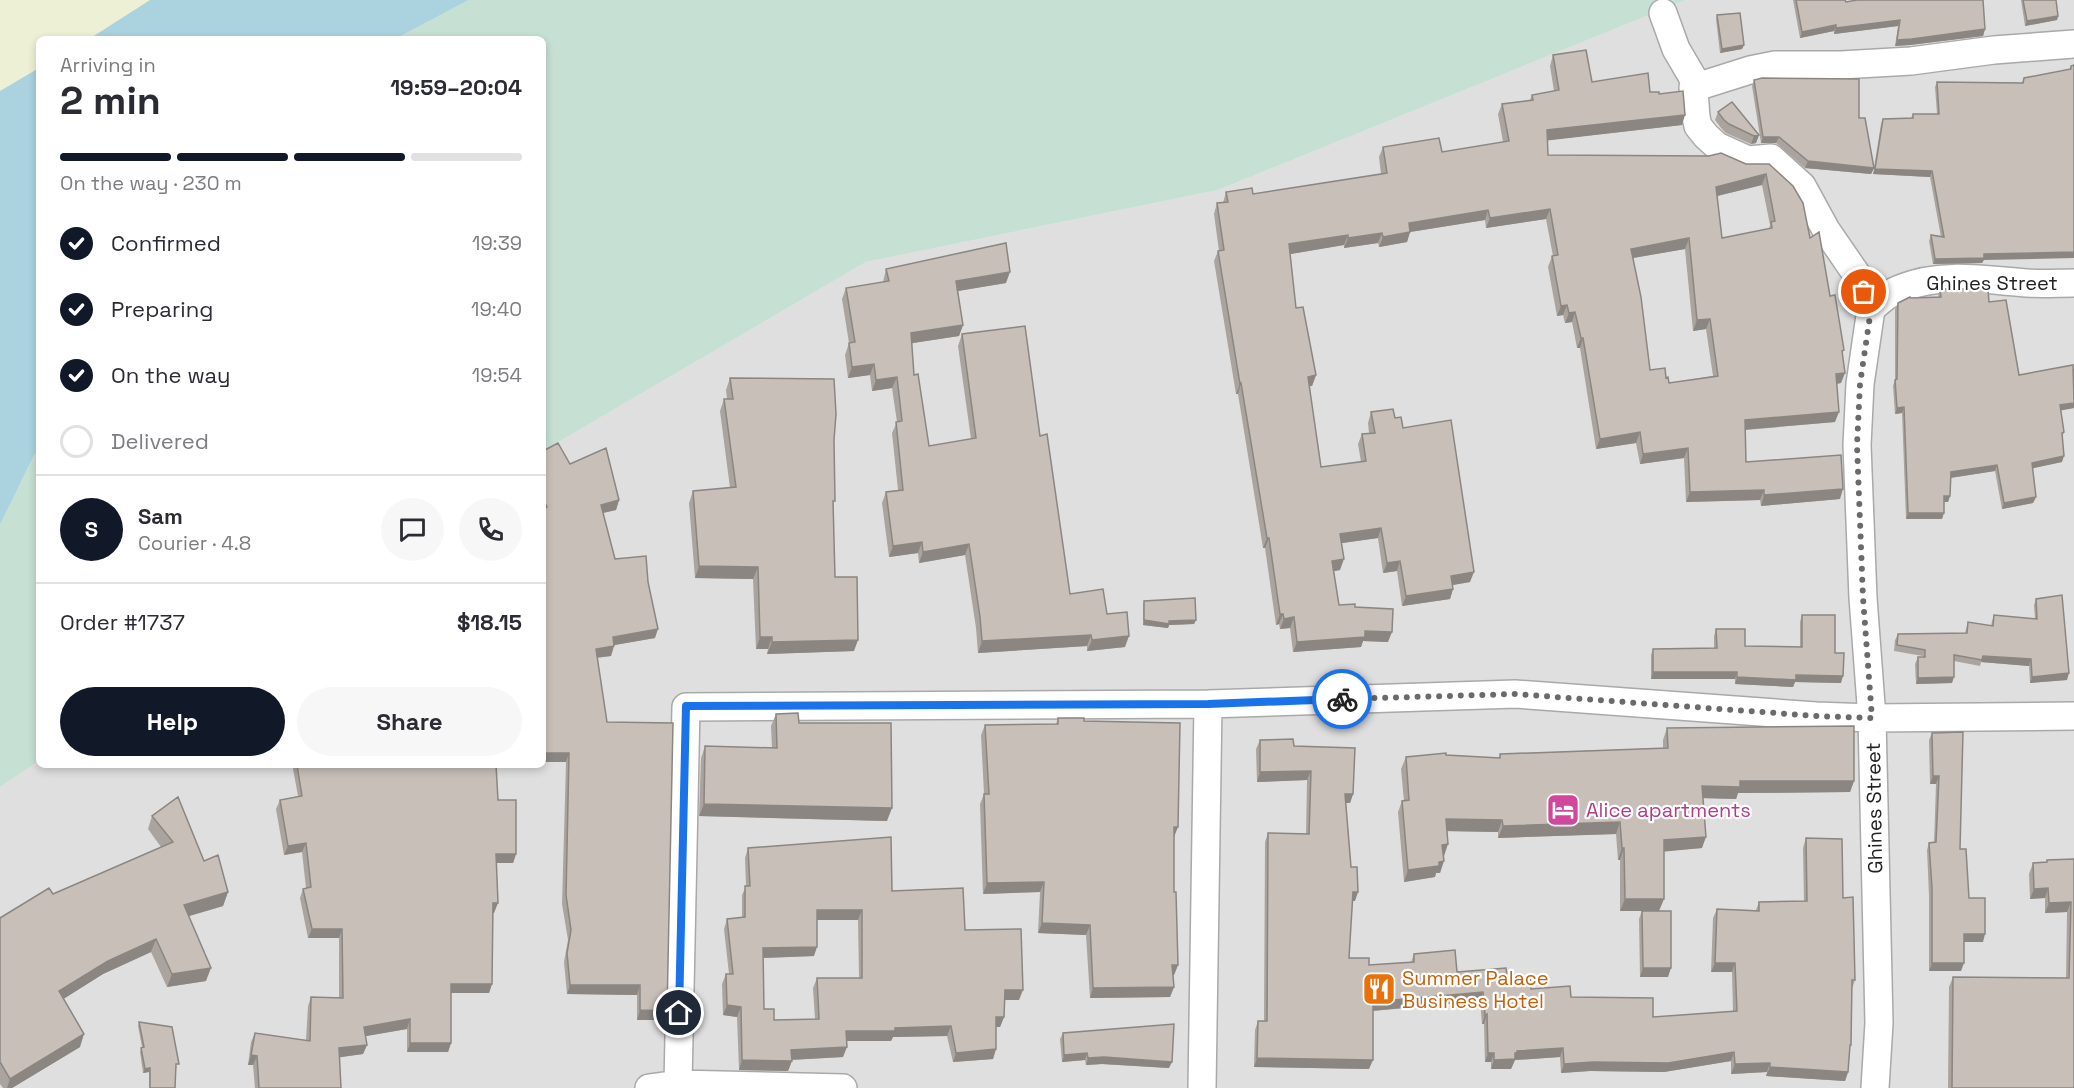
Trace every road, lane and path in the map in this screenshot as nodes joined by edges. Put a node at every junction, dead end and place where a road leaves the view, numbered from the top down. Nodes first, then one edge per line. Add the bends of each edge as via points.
1 (1663, 13) dead end
2 (2074, 44) edge
3 (1693, 88) junction
4 (2074, 283) edge
5 (1871, 309) junction
6 (1208, 704) junction
7 (2074, 716) edge
8 (1872, 718) junction
9 (678, 1084) junction
10 (649, 1088) edge
11 (843, 1088) edge
12 (1202, 1088) edge
13 (1875, 1088) edge

1 - 3 street via 1676,49 1693,78
2 - 3 street via 1911,61 1775,65
3 - 5 street via 1698,126 1717,146 1748,160 1771,158 1802,186 1857,275
4 - 5 street, Ghines Street via 1924,281 1887,295
5 - 8 street, Ghines Street via 1860,384 1857,445
6 - 8 street via 1515,694
6 - 9 street via 686,706
6 - 12 street
7 - 8 street
8 - 13 street, Ghines Street via 1879,1023
9 - 10 street
9 - 11 street

